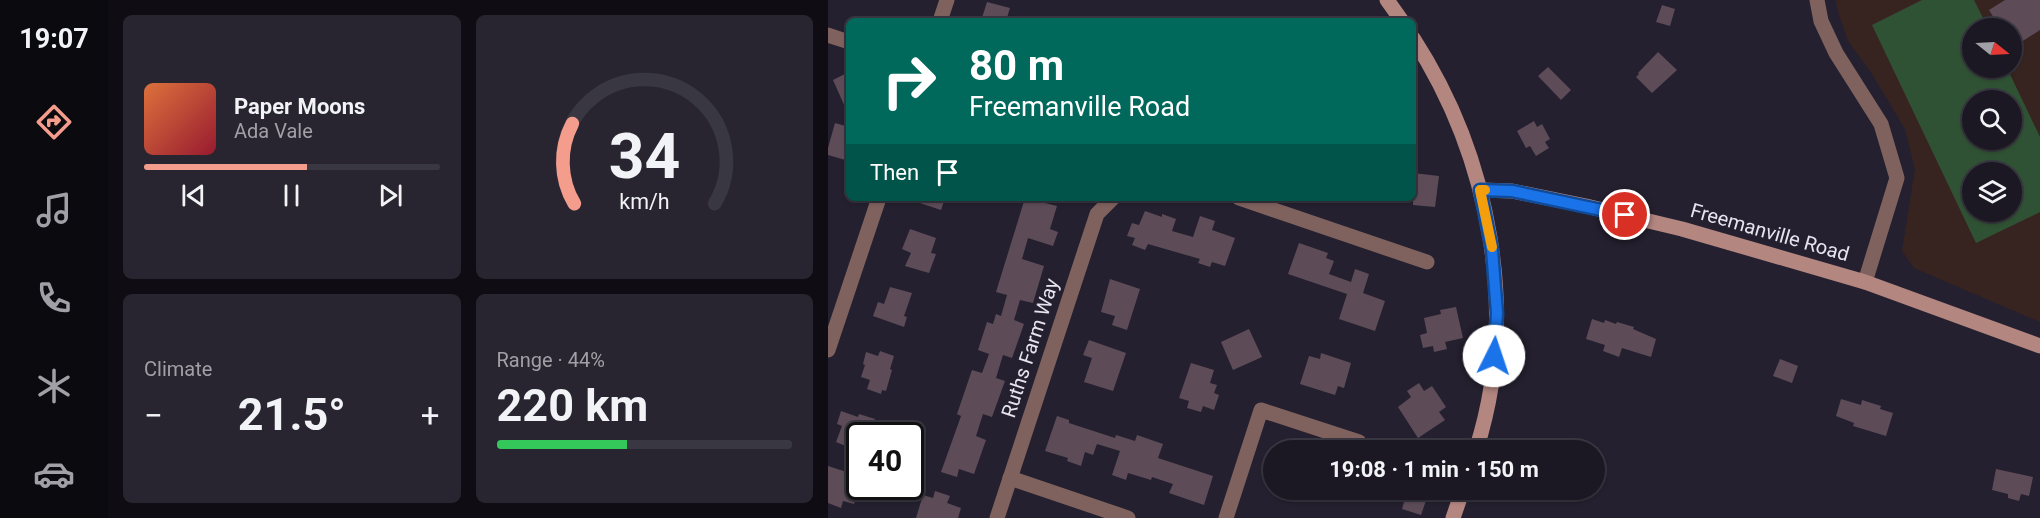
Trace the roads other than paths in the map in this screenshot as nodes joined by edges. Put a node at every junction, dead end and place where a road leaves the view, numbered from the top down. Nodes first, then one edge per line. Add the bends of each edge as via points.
1 (948, 0) edge
2 (1387, 0) edge
3 (1817, 0) edge
4 (941, 18) edge
5 (1400, 18) edge
6 (828, 35) edge
7 (846, 41) edge
8 (1416, 43) edge
9 (1480, 190) junction
10 (878, 201) edge
11 (1110, 201) edge
12 (1248, 201) edge
13 (1427, 262) dead end
14 (1865, 282) junction
15 (2040, 346) edge
16 (828, 350) edge
17 (1353, 440) edge
18 (1478, 440) edge
19 (1010, 478) junction
20 (1460, 500) edge
21 (997, 518) edge
22 (1128, 518) edge
23 (1226, 518) edge
24 (1454, 518) edge

1 - 4 street
2 - 5 street
3 - 14 street via 1821,21 1836,52 1881,124 1897,178
6 - 7 street
8 - 9 street via 1448,100
9 - 14 street, Freemanville Road via 1512,191 1617,213
9 - 18 street via 1492,250 1497,313 1492,378
10 - 16 street
11 - 19 street, Ruths Farm Way via 1096,214
12 - 13 street
14 - 15 street, Freemanville Road
17 - 23 street via 1261,410
19 - 21 street, Ruths Farm Way
19 - 22 street
20 - 24 street

